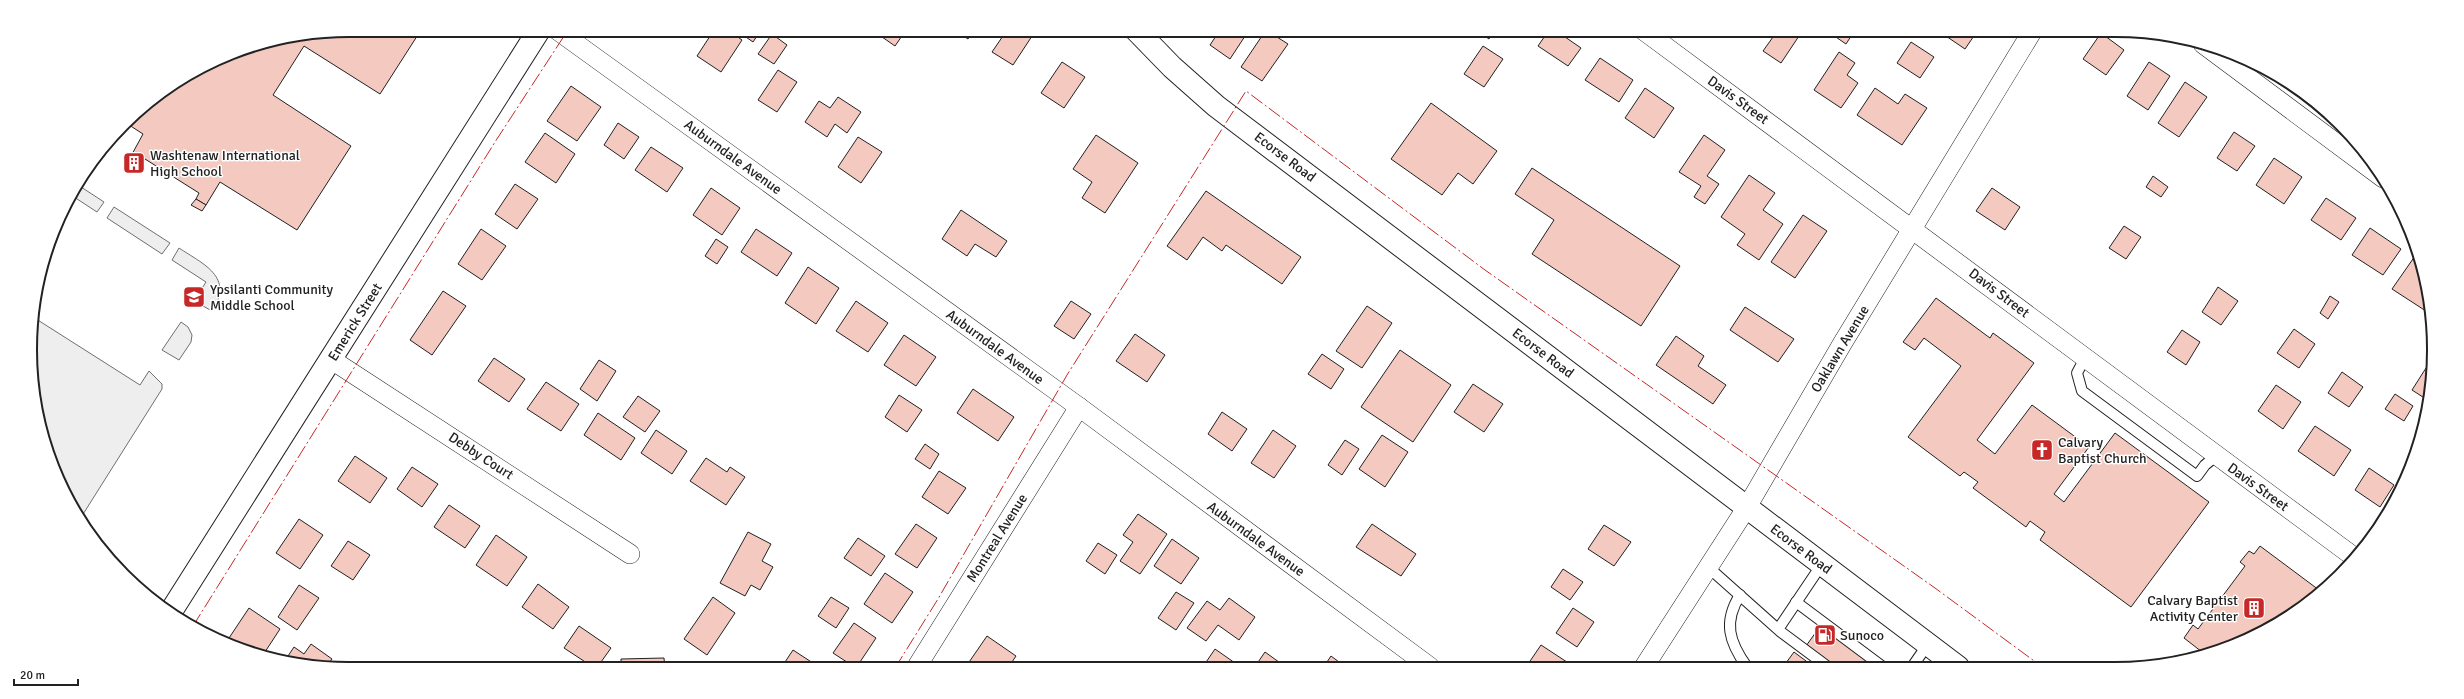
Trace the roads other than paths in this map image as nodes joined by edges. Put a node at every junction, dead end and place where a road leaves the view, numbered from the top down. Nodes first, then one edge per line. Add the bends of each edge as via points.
1 (535, 37) edge
2 (567, 37) edge
3 (1143, 37) edge
4 (1653, 37) edge
5 (2029, 37) edge
6 (2218, 55) edge
7 (2367, 166) edge
8 (1912, 228) junction
9 (2085, 358) junction
10 (332, 360) junction
11 (1079, 407) junction
12 (2216, 456) junction
13 (1746, 507) junction
14 (630, 554) dead end
15 (2350, 554) edge
16 (1822, 564) junction
17 (1708, 568) junction
18 (1740, 595) junction
19 (1796, 602) junction
20 (174, 607) edge
21 (1779, 628) junction
22 (1928, 644) junction
23 (920, 662) edge
24 (1423, 662) edge
25 (1647, 662) edge
26 (1744, 662) edge
27 (1821, 662) edge
28 (1876, 662) edge
29 (1915, 662) edge
30 (1951, 662) edge

1 - 10 main road, Emerick Street
2 - 11 street, Auburndale Avenue
3 - 13 main road, Ecorse Road via 1216,106
4 - 8 street, Davis Street
5 - 8 street, Oaklawn Avenue
6 - 7 street
8 - 9 street, Davis Street
8 - 13 street, Oaklawn Avenue
9 - 12 street, Davis Street
9 - 12 lane via 2077,374 2082,391 2197,476
10 - 14 street, Debby Court
10 - 20 main road, Emerick Street
11 - 23 street, Montreal Avenue
11 - 24 street, Auburndale Avenue
12 - 15 street, Davis Street
13 - 16 main road, Ecorse Road
13 - 17 street, Oaklawn Avenue
16 - 19 lane
16 - 22 main road, Ecorse Road
17 - 18 lane
17 - 25 street, Oaklawn Avenue
18 - 21 lane
18 - 26 lane via 1732,609 1728,626
19 - 21 lane
19 - 28 lane
21 - 27 lane
22 - 29 lane
22 - 30 main road, Ecorse Road

